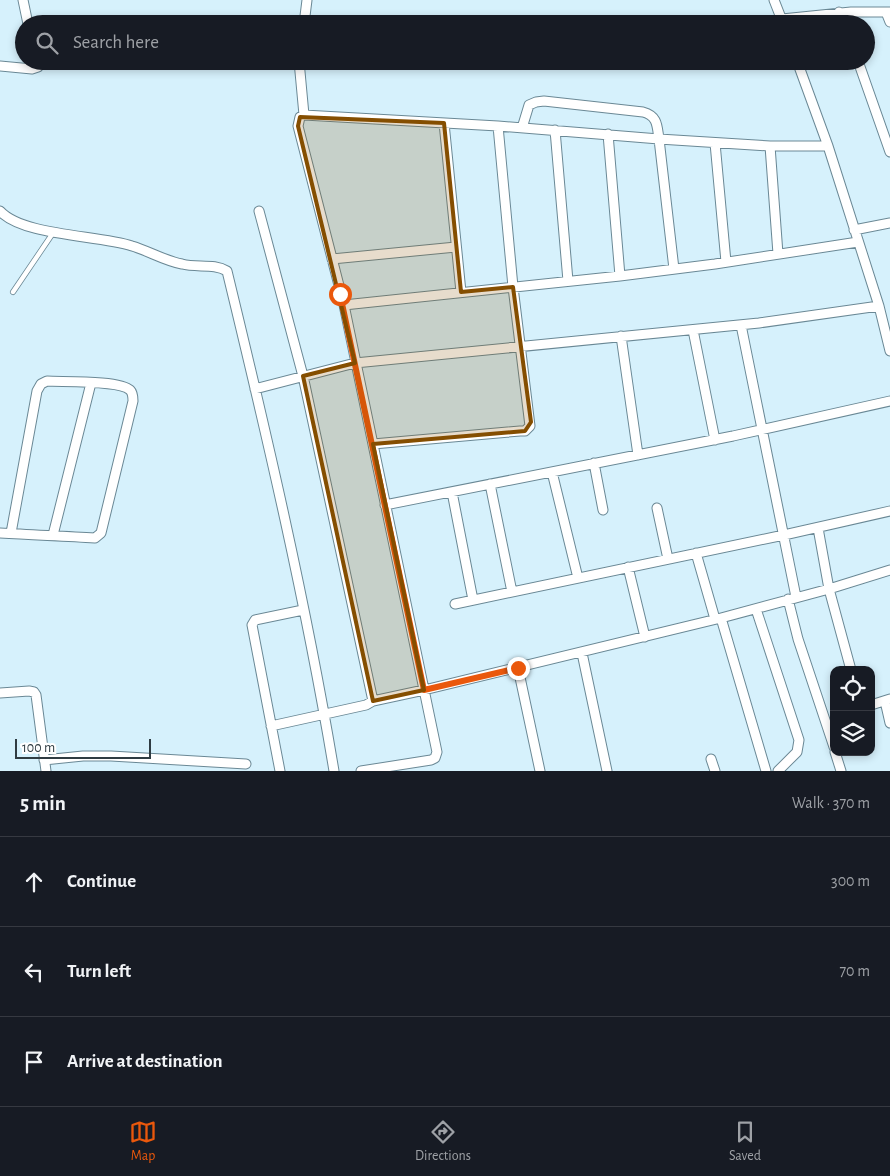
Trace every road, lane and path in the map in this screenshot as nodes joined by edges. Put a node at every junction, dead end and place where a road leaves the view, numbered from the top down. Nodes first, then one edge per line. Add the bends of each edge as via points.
1 (24, 0) edge
2 (307, 0) edge
3 (774, 0) edge
4 (840, 12) junction
5 (888, 12) edge
6 (26, 15) edge
7 (305, 15) edge
8 (779, 15) edge
9 (823, 15) edge
10 (841, 15) edge
11 (890, 22) edge
12 (0, 66) edge
13 (15, 67) edge
14 (300, 70) edge
15 (800, 70) edge
16 (861, 70) edge
17 (304, 115) junction
18 (444, 123) junction
19 (498, 126) junction
20 (522, 128) junction
21 (555, 130) junction
22 (608, 134) junction
23 (659, 139) junction
24 (715, 143) junction
25 (770, 146) junction
26 (828, 146) junction
27 (890, 152) edge
28 (0, 211) edge
29 (259, 211) dead end
30 (890, 223) edge
31 (854, 230) junction
32 (54, 232) junction
33 (858, 242) junction
34 (456, 247) junction
35 (778, 254) junction
36 (332, 259) junction
37 (726, 262) junction
38 (674, 269) junction
39 (620, 276) junction
40 (568, 281) junction
41 (512, 287) junction
42 (13, 292) dead end
43 (460, 292) junction
44 (344, 305) junction
45 (879, 306) junction
46 (741, 325) junction
47 (693, 330) junction
48 (621, 336) junction
49 (521, 346) junction
50 (890, 351) edge
51 (355, 363) junction
52 (303, 376) junction
53 (91, 383) junction
54 (255, 389) junction
55 (890, 401) edge
56 (763, 429) junction
57 (715, 440) junction
58 (374, 444) junction
59 (638, 455) junction
60 (594, 463) junction
61 (552, 472) junction
62 (490, 484) junction
63 (452, 492) junction
64 (385, 505) junction
65 (657, 508) dead end
66 (603, 510) dead end
67 (890, 511) edge
68 (818, 528) junction
69 (0, 533) edge
70 (11, 533) junction
71 (53, 535) junction
72 (784, 535) junction
73 (696, 553) junction
74 (668, 559) junction
75 (628, 567) junction
76 (890, 570) edge
77 (578, 578) junction
78 (829, 589) junction
79 (512, 592) junction
80 (792, 598) junction
81 (473, 600) junction
82 (454, 604) dead end
83 (756, 609) junction
84 (303, 610) junction
85 (718, 618) junction
86 (645, 637) junction
87 (582, 652) junction
88 (849, 666) edge
89 (518, 668) junction
90 (424, 690) junction
91 (0, 693) edge
92 (887, 700) edge
93 (373, 701) junction
94 (875, 704) edge
95 (324, 714) junction
96 (830, 721) edge
97 (890, 723) edge
98 (271, 726) junction
99 (836, 756) edge
100 (711, 759) dead end
101 (44, 760) junction
102 (246, 764) dead end
103 (786, 767) edge
104 (46, 771) edge
105 (280, 771) edge
106 (334, 771) edge
107 (361, 771) edge
108 (540, 771) edge
109 (607, 771) edge
110 (715, 771) edge
111 (766, 771) edge
112 (778, 771) edge
113 (840, 771) edge

1 - 6 street
2 - 7 street
3 - 8 street
4 - 5 street
4 - 9 street
4 - 10 street
5 - 11 street
12 - 13 street
14 - 17 street
15 - 26 street
16 - 27 street
17 - 18 street
17 - 36 street via 298,126
18 - 19 street
18 - 34 street
19 - 20 street
19 - 41 street
20 - 21 street
20 - 23 street via 530,105 544,101 649,114 656,120
21 - 22 street
21 - 40 street
22 - 23 street
22 - 39 street
23 - 24 street
23 - 38 street
24 - 25 street
24 - 37 street
25 - 26 street
25 - 35 street
26 - 31 street
28 - 32 street via 12,220
29 - 52 street
30 - 31 street
31 - 33 street
32 - 42 lane
32 - 54 street via 112,241 183,265 218,267 227,271
33 - 35 street
33 - 45 street
34 - 36 street
34 - 43 street
35 - 37 street
36 - 44 street
37 - 38 street
38 - 39 street
39 - 40 street
40 - 41 street
41 - 43 street
41 - 49 street
43 - 44 street
44 - 51 street
45 - 46 street
45 - 50 street
46 - 47 street
46 - 56 street
47 - 48 street
47 - 57 street
48 - 49 street
48 - 59 street
49 - 51 street
49 - 58 street via 531,422 528,428
51 - 52 street
51 - 58 street
52 - 54 street
52 - 93 street
53 - 70 street via 47,381 37,391
53 - 71 street
53 - 71 street via 122,385 133,395 101,533 95,538
54 - 84 street
55 - 56 street
56 - 57 street
56 - 72 street
57 - 59 street
58 - 64 street
59 - 60 street
60 - 61 street
60 - 66 street
61 - 62 street
61 - 77 street
62 - 63 street
62 - 79 street
63 - 64 street
63 - 81 street
64 - 90 street
65 - 74 street
67 - 68 street
68 - 72 street
68 - 78 street
69 - 70 street
70 - 71 street
72 - 73 street
72 - 80 street
73 - 74 street
73 - 85 street
74 - 75 street
75 - 77 street
75 - 86 street
76 - 78 street
77 - 79 street
78 - 80 street
78 - 88 street
79 - 81 street
80 - 83 street
80 - 96 street via 798,639
81 - 82 street
83 - 85 street
83 - 103 street via 799,740 797,752
84 - 95 street
84 - 98 street via 255,620 252,625
85 - 86 street
85 - 111 street
86 - 87 street
87 - 89 street
87 - 109 street
89 - 90 street
89 - 108 street
90 - 93 street
90 - 107 street via 437,752 434,758
91 - 101 street via 29,691 36,695
92 - 94 street
92 - 97 street
93 - 95 street
95 - 98 street
95 - 106 street
98 - 105 street
99 - 113 street
100 - 110 street
101 - 102 street via 111,756
101 - 104 street
103 - 112 street

